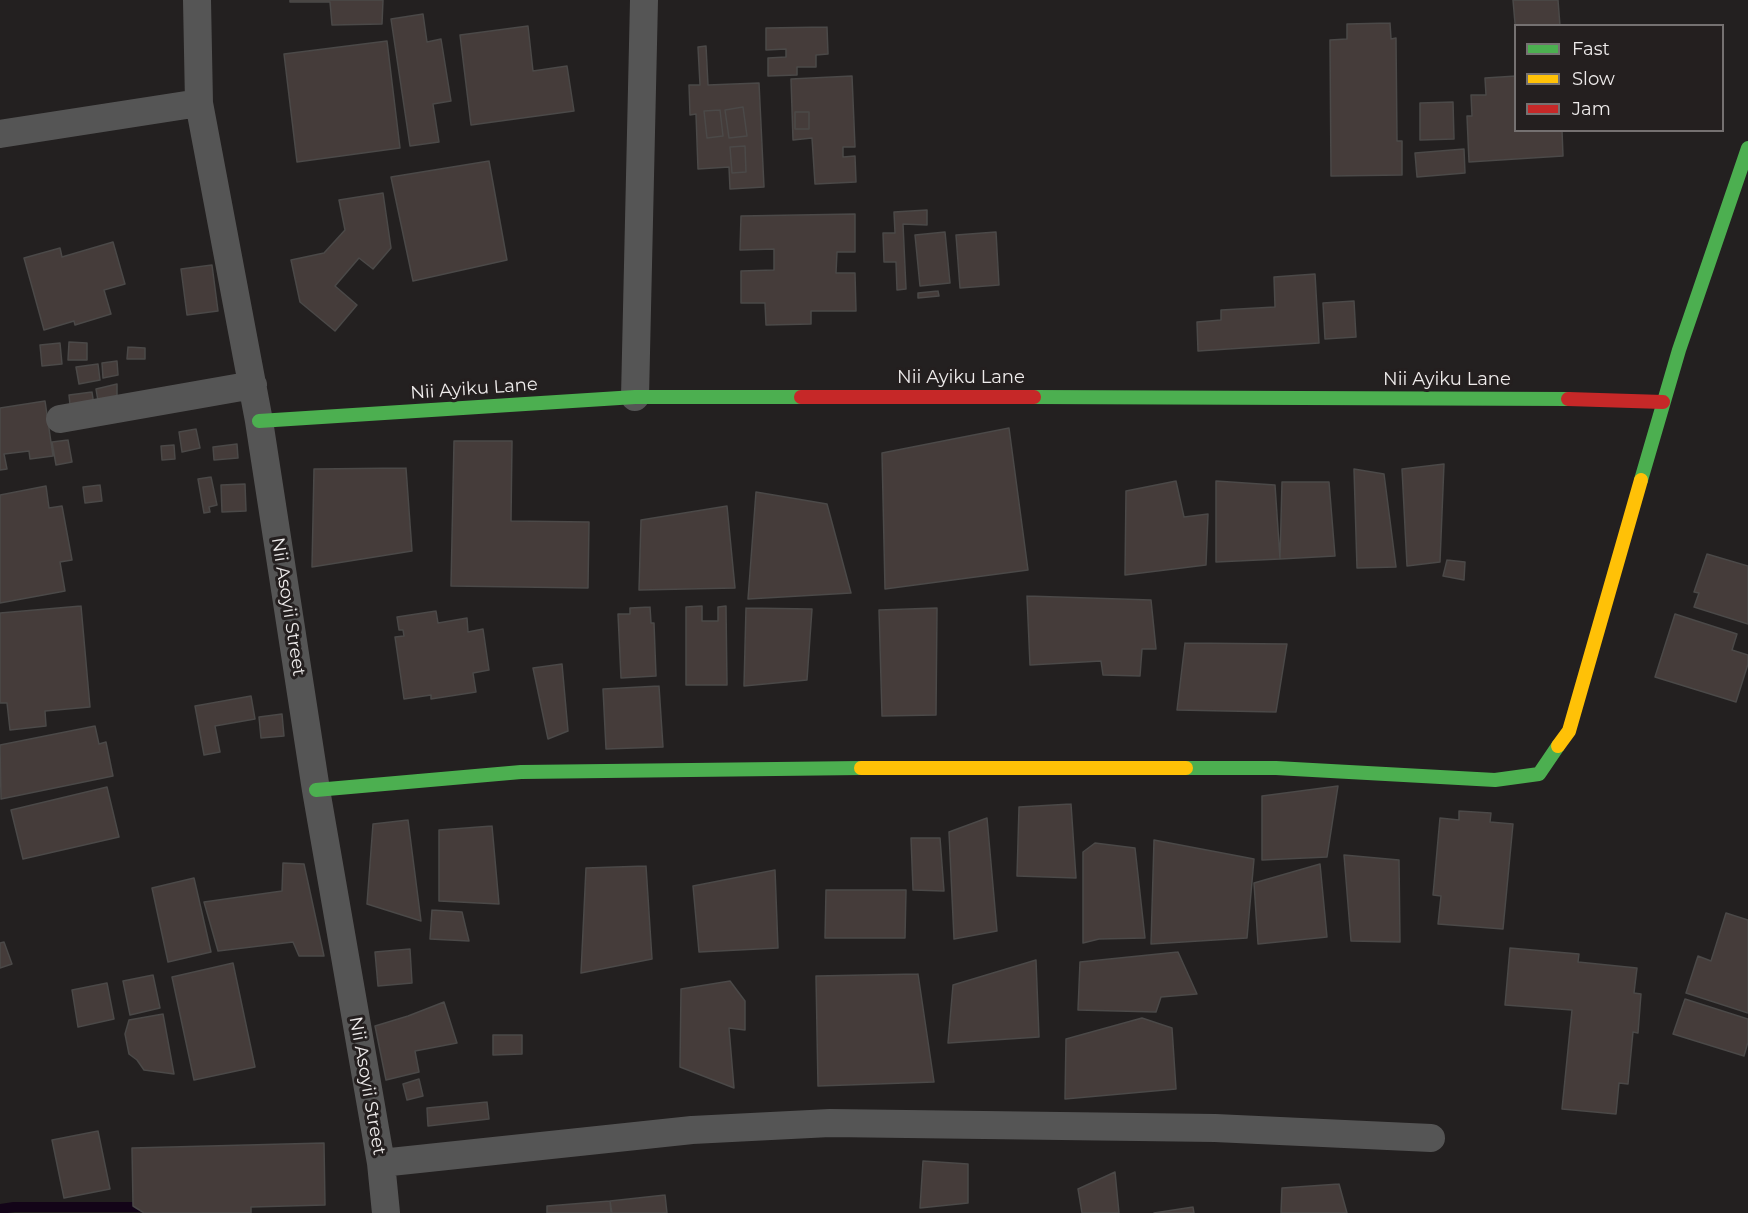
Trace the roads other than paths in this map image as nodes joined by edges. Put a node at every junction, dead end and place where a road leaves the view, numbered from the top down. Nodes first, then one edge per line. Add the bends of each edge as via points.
1 (197, 0) edge
2 (644, 0) edge
3 (199, 103) junction
4 (0, 134) edge
5 (1748, 148) edge
6 (253, 385) junction
7 (635, 398) junction
8 (1664, 402) junction
9 (60, 419) dead end
10 (259, 421) junction
11 (316, 790) junction
12 (1431, 1138) dead end
13 (381, 1163) junction
14 (386, 1213) edge

1 - 3 street, Nii Asoyii Street
2 - 7 street
3 - 4 street
3 - 6 street, Nii Asoyii Street
5 - 8 street
6 - 9 street
6 - 10 street, Nii Asoyii Street
7 - 8 street, Nii Ayiku Lane via 1380,397
7 - 10 street, Nii Ayiku Lane
8 - 11 street via 1569,731 1539,774 1495,780 1276,768 521,771
10 - 11 street, Nii Asoyii Street
11 - 13 street, Nii Asoyii Street
12 - 13 street via 1215,1128 831,1123 692,1130
13 - 14 street, Nii Asoyii Street

